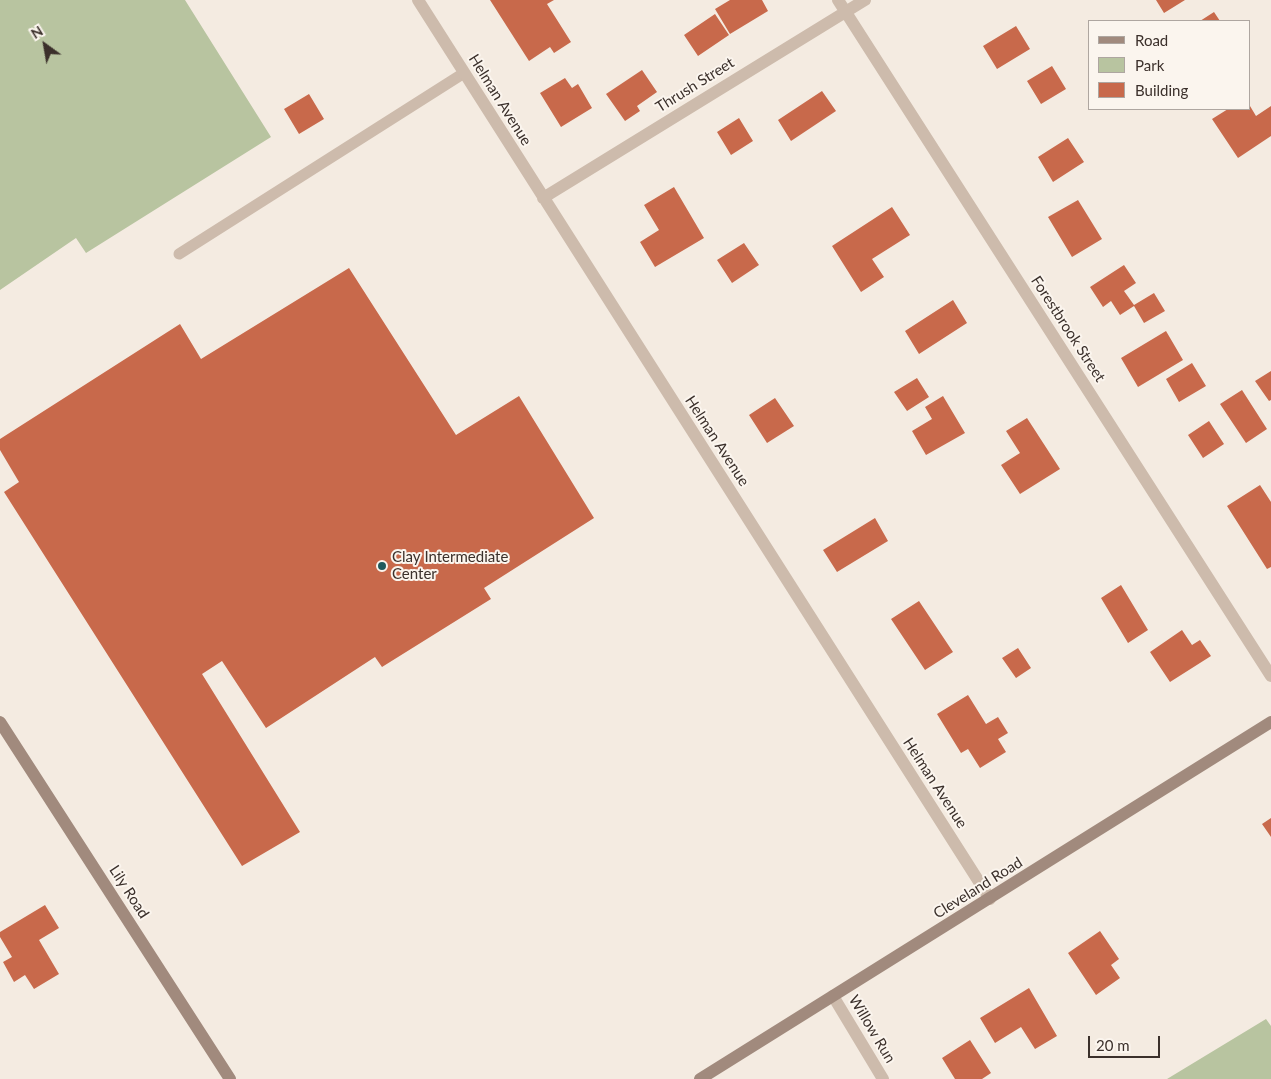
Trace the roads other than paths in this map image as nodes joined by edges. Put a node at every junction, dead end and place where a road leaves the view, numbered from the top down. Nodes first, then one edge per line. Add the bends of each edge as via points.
1 (418, 0) edge
2 (838, 0) edge
3 (864, 0) edge
4 (846, 12) junction
5 (464, 73) junction
6 (543, 198) junction
7 (179, 254) dead end
8 (1271, 676) edge
9 (0, 722) edge
10 (1271, 722) edge
11 (990, 899) junction
12 (833, 996) junction
13 (230, 1079) edge
14 (700, 1079) edge
15 (883, 1079) edge

1 - 5 street, Helman Avenue
2 - 4 street, Forestbrook Street
3 - 4 street, Thrush Street
4 - 6 street, Thrush Street
4 - 8 street, Forestbrook Street
5 - 6 street, Helman Avenue
5 - 7 lane
6 - 11 street, Helman Avenue
9 - 13 main road, Lily Road
10 - 11 main road, Cleveland Road
11 - 12 main road, Cleveland Road
12 - 14 main road, Cleveland Road
12 - 15 street, Willow Run

